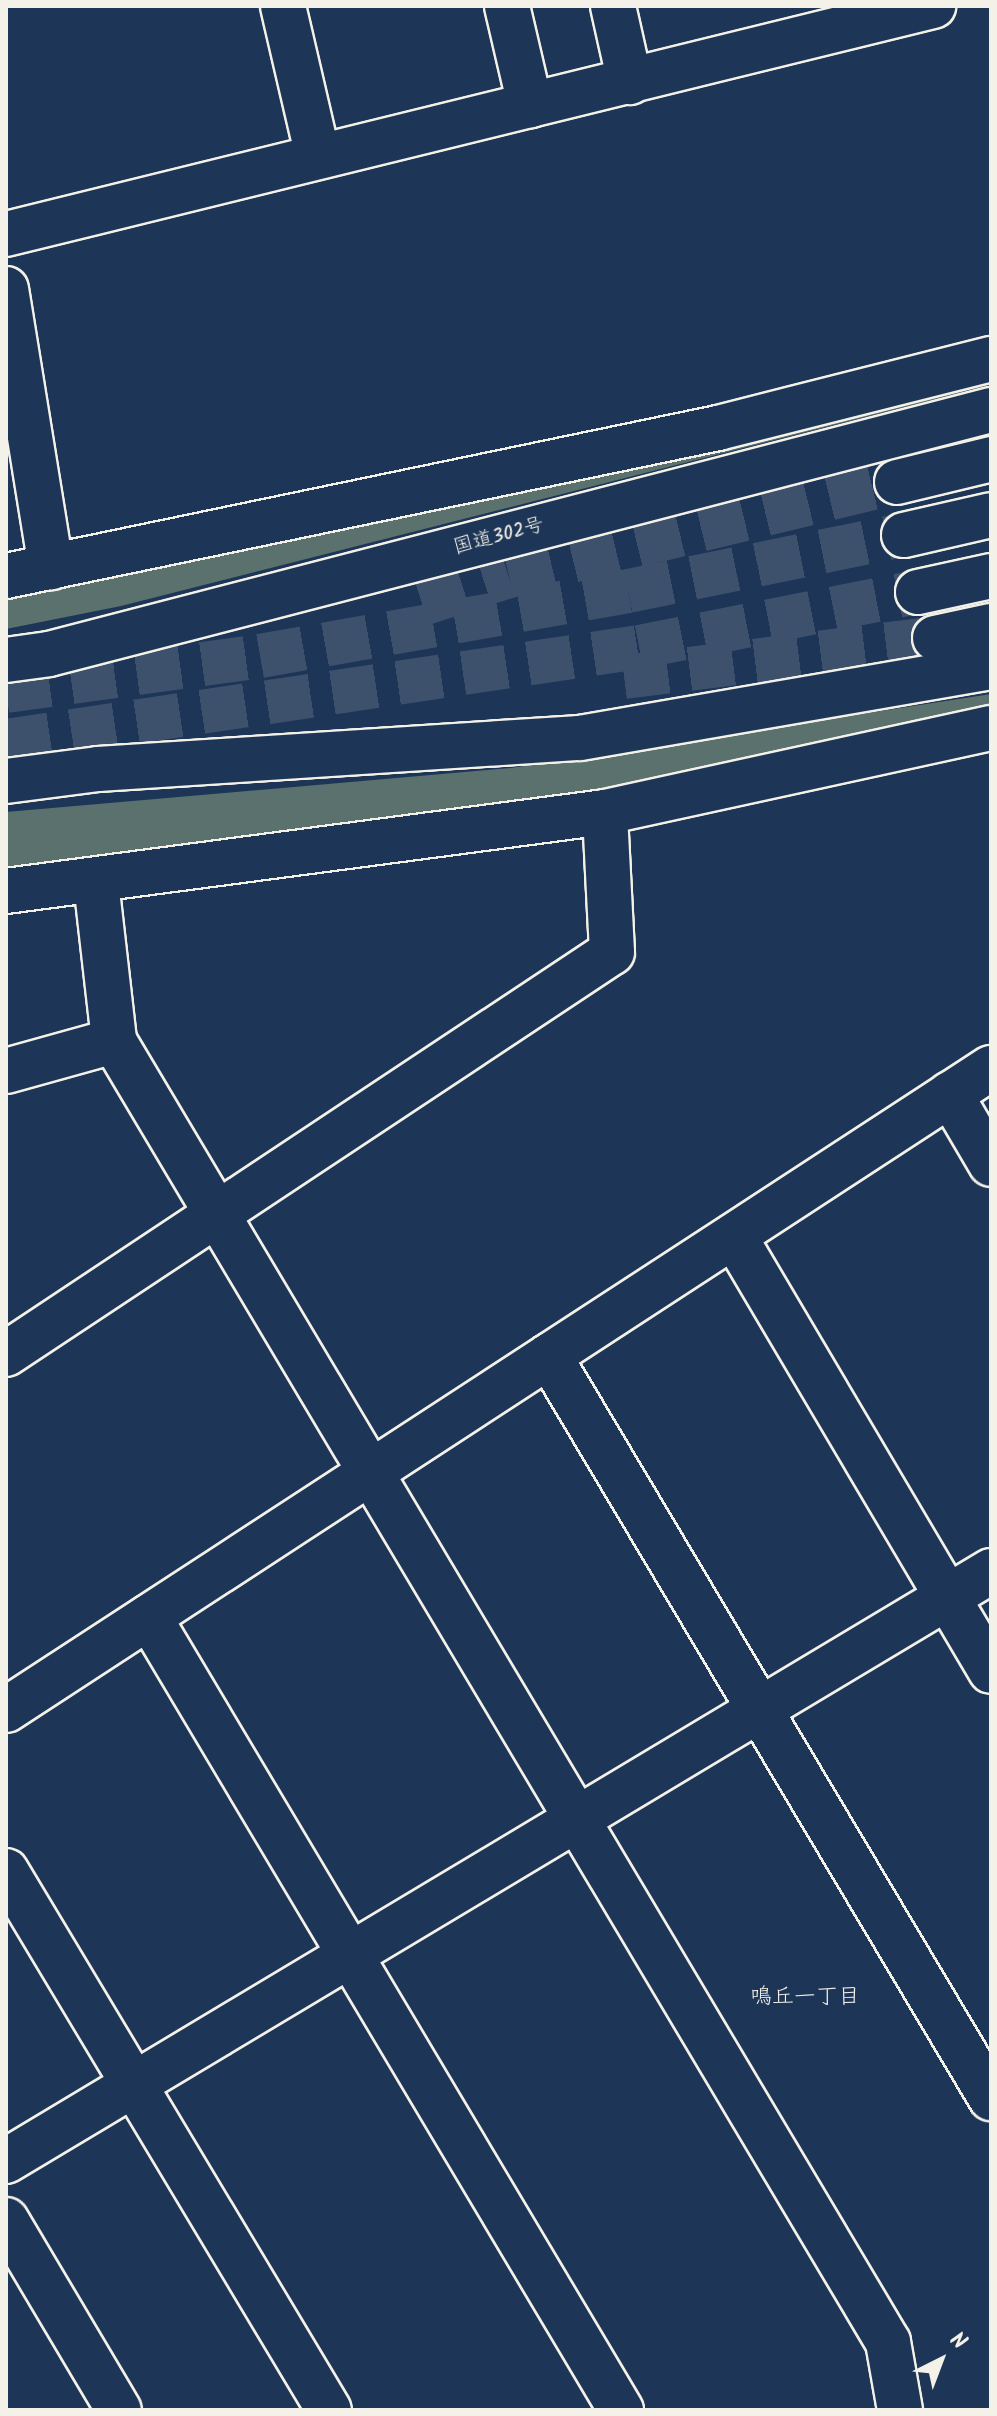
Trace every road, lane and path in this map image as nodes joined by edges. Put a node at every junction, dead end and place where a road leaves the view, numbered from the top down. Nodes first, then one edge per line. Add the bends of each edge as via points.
1 (283, 6) edge
2 (507, 6) edge
3 (613, 6) edge
4 (933, 6) edge
5 (630, 82) junction
6 (530, 105) junction
7 (318, 156) junction
8 (6, 234) edge
9 (6, 289) edge
10 (991, 359) edge
11 (991, 410) edge
12 (991, 459) edge
13 (897, 482) tunnel mouth
14 (991, 515) edge
15 (904, 535) tunnel mouth
16 (51, 567) junction
17 (6, 576) edge
18 (991, 576) edge
19 (918, 592) tunnel mouth
20 (991, 626) edge
21 (935, 638) tunnel mouth
22 (6, 660) edge
23 (991, 667) edge
24 (991, 728) edge
25 (6, 781) edge
26 (605, 812) junction
27 (96, 882) junction
28 (6, 891) edge
29 (114, 1041) junction
30 (991, 1068) edge
31 (6, 1071) edge
32 (950, 1094) junction
33 (991, 1164) edge
34 (218, 1214) junction
35 (734, 1236) junction
36 (6, 1354) edge
37 (549, 1356) junction
38 (372, 1472) junction
39 (991, 1571) edge
40 (947, 1597) junction
41 (149, 1617) junction
42 (991, 1671) edge
43 (6, 1710) edge
44 (759, 1710) junction
45 (579, 1818) junction
46 (6, 1871) edge
47 (352, 1952) junction
48 (137, 2083) junction
49 (991, 2098) edge
50 (6, 2161) edge
51 (6, 2220) edge
52 (119, 2410) edge
53 (329, 2410) edge
54 (621, 2410) edge
55 (900, 2410) edge

1 - 7 main road
2 - 6 main road
3 - 5 main road
4 - 5 main road
5 - 6 main road
6 - 7 main road
7 - 8 main road
9 - 16 main road
10 - 16 main road via 718,428
11 - 22 main road, 国道302号 via 49,654
12 - 13 main road
14 - 15 main road
16 - 17 main road
18 - 19 main road
20 - 21 main road
23 - 25 main road via 580,738 98,769
24 - 26 main road
26 - 27 main road
26 - 34 main road via 612,952
27 - 28 main road
27 - 29 main road
29 - 31 main road
29 - 34 main road
30 - 32 main road
32 - 33 main road
32 - 35 main road
34 - 36 main road
34 - 38 main road
35 - 37 main road
35 - 40 main road
37 - 38 main road
37 - 44 main road
38 - 41 main road
38 - 45 main road
39 - 40 main road
40 - 42 main road
40 - 44 main road
41 - 43 main road
41 - 47 main road
44 - 45 main road
44 - 49 main road
45 - 47 main road
45 - 55 main road via 888,2342
46 - 48 main road
47 - 48 main road
47 - 54 main road
48 - 50 main road
48 - 53 main road
51 - 52 main road

